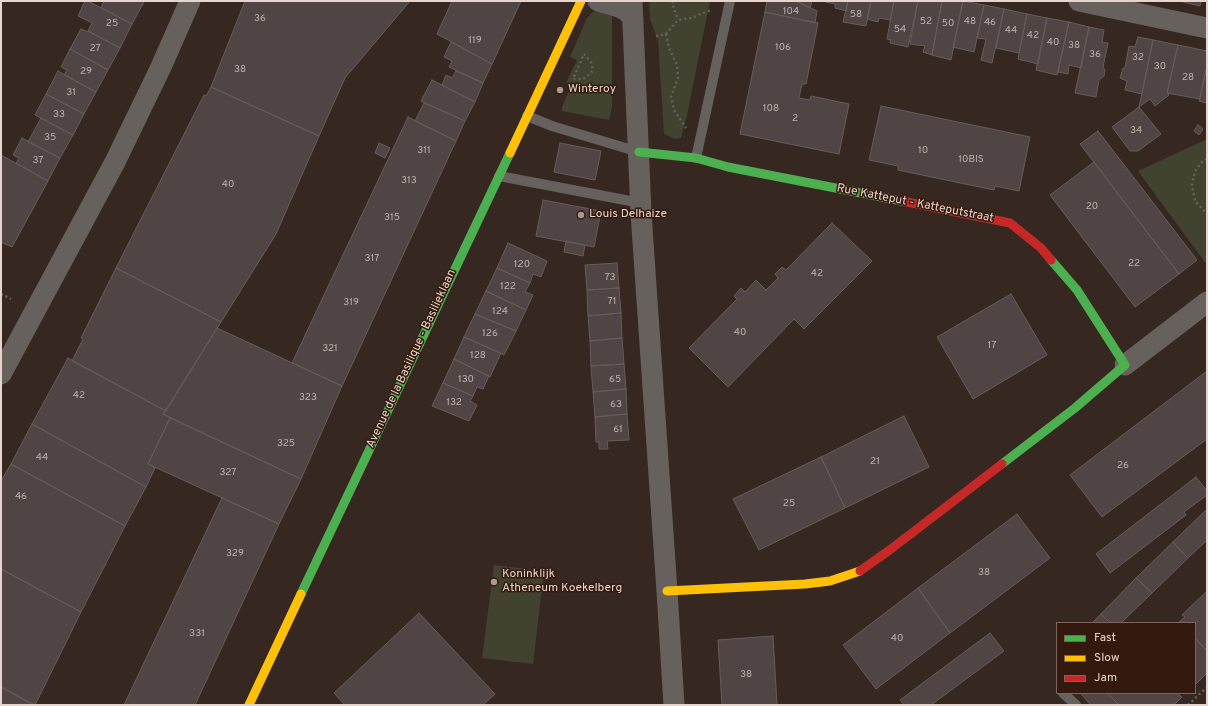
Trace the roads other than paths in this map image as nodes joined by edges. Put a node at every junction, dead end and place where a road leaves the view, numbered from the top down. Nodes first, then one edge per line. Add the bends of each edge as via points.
1 (190, 1) edge
2 (598, 1) edge
3 (730, 1) edge
4 (1079, 1) edge
5 (583, 5) edge
6 (632, 10) edge
7 (1207, 28) edge
8 (527, 116) junction
9 (639, 152) junction
10 (696, 158) junction
11 (499, 176) junction
12 (641, 203) junction
13 (1207, 302) edge
14 (1125, 365) junction
15 (1, 374) edge
16 (667, 591) junction
17 (1064, 694) edge
18 (249, 705) edge
19 (674, 705) edge
20 (1076, 705) edge

1 - 15 street via 115,162
2 - 6 street via 627,11
3 - 10 lane
4 - 7 street
5 - 8 street, Avenue de la Basilique - Basilieklaan
6 - 9 street
8 - 9 lane
8 - 11 street, Avenue de la Basilique - Basilieklaan
9 - 10 street, Rue Katteput - Katteputstraat
9 - 12 street
10 - 14 street, Rue Katteput - Katteputstraat via 728,167 1010,223 1041,248 1077,290
11 - 12 lane
11 - 18 street, Avenue de la Basilique - Basilieklaan
12 - 16 street
13 - 14 street
14 - 16 street via 1068,413 858,572 830,581 805,584
16 - 19 street
17 - 20 lane

